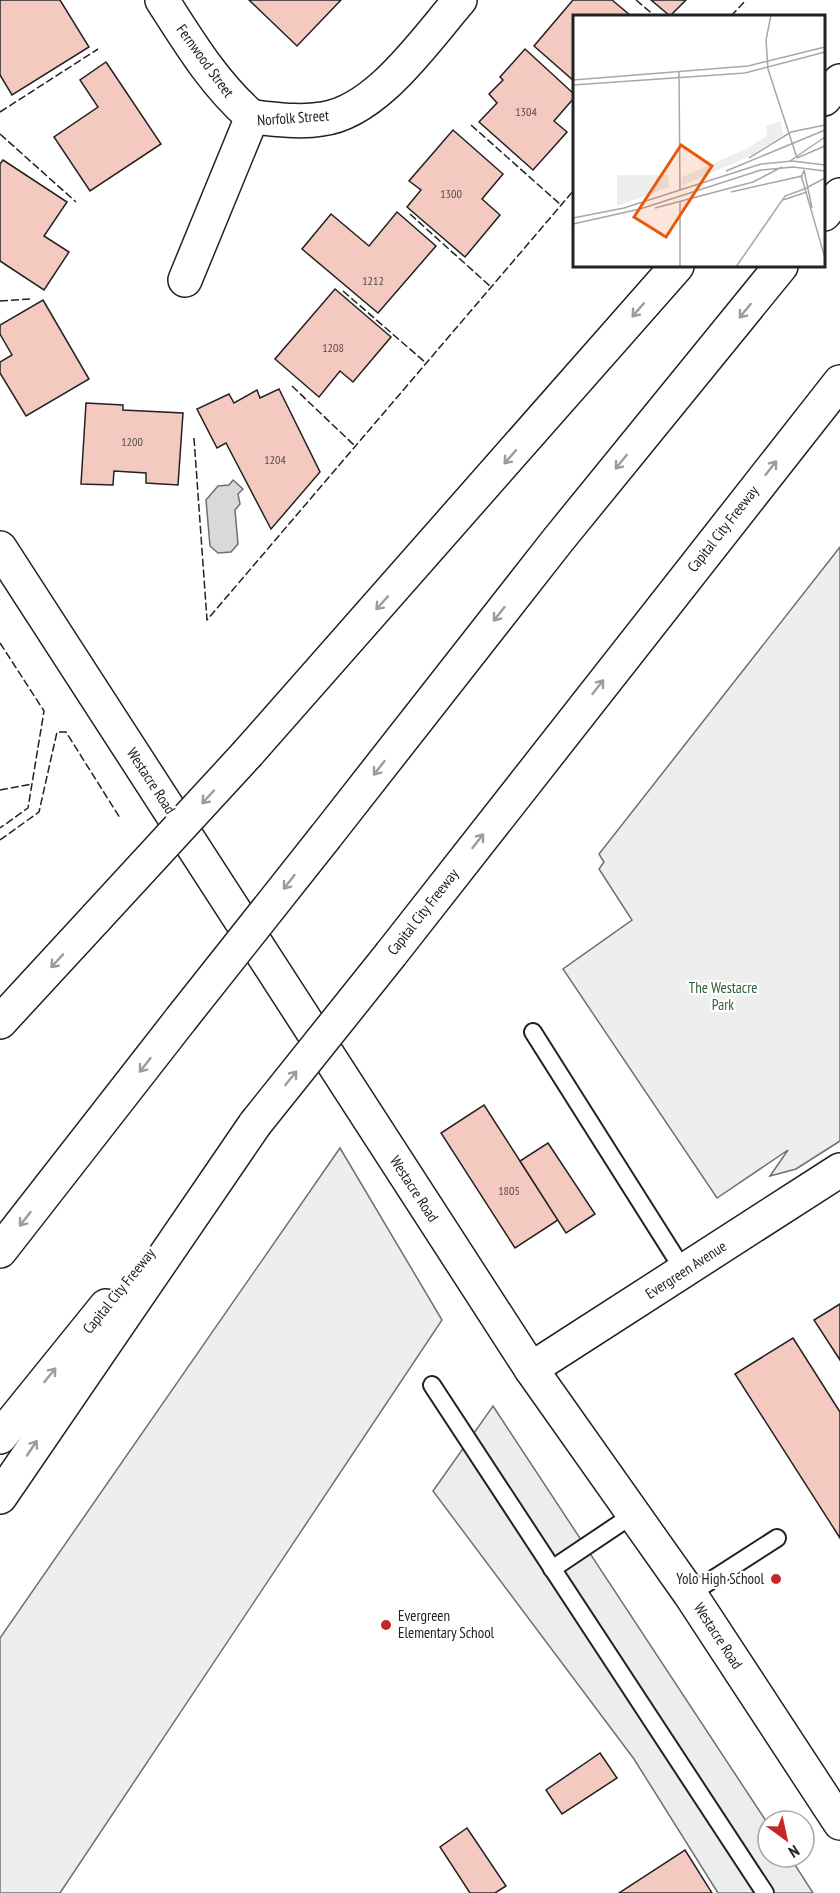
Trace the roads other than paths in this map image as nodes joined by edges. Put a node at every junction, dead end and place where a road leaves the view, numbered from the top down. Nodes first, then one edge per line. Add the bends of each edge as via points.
1 (162, 0) edge
2 (460, 0) edge
3 (840, 81) edge
4 (825, 98) edge
5 (252, 117) junction
6 (840, 195) edge
7 (825, 213) edge
8 (676, 267) edge
9 (781, 267) edge
10 (185, 280) dead end
11 (840, 382) edge
12 (0, 548) edge
13 (0, 1022) edge
14 (533, 1032) dead end
15 (255, 1124) junction
16 (840, 1170) edge
17 (0, 1251) edge
18 (684, 1271) junction
19 (531, 1369) junction
20 (432, 1385) dead end
21 (0, 1437) edge
22 (0, 1497) edge
23 (634, 1514) junction
24 (777, 1538) dead end
25 (552, 1569) junction
26 (690, 1594) junction
27 (840, 1823) edge
28 (765, 1893) edge

1 - 5 main road, Fernwood Street via 208,70 230,98
2 - 5 main road, Norfolk Street via 394,76 344,112 312,120
3 - 4 main road
5 - 10 main road, Norfolk Street
6 - 7 main road
8 -> 13 main road, bridge via 248,753
9 -> 17 main road, bridge via 558,540
15 -> 11 main road, Capital City Freeway, bridge
12 - 19 main road, Westacre Road
14 - 18 lane
21 -> 15 main road, Capital City Freeway
22 -> 15 main road
16 - 18 main road, Evergreen Avenue
18 - 19 main road, Evergreen Avenue
19 - 23 main road, Westacre Road
20 - 25 lane
23 - 25 lane
23 - 26 main road, Westacre Road
24 - 26 lane
25 - 28 lane
26 - 27 main road, Westacre Road

